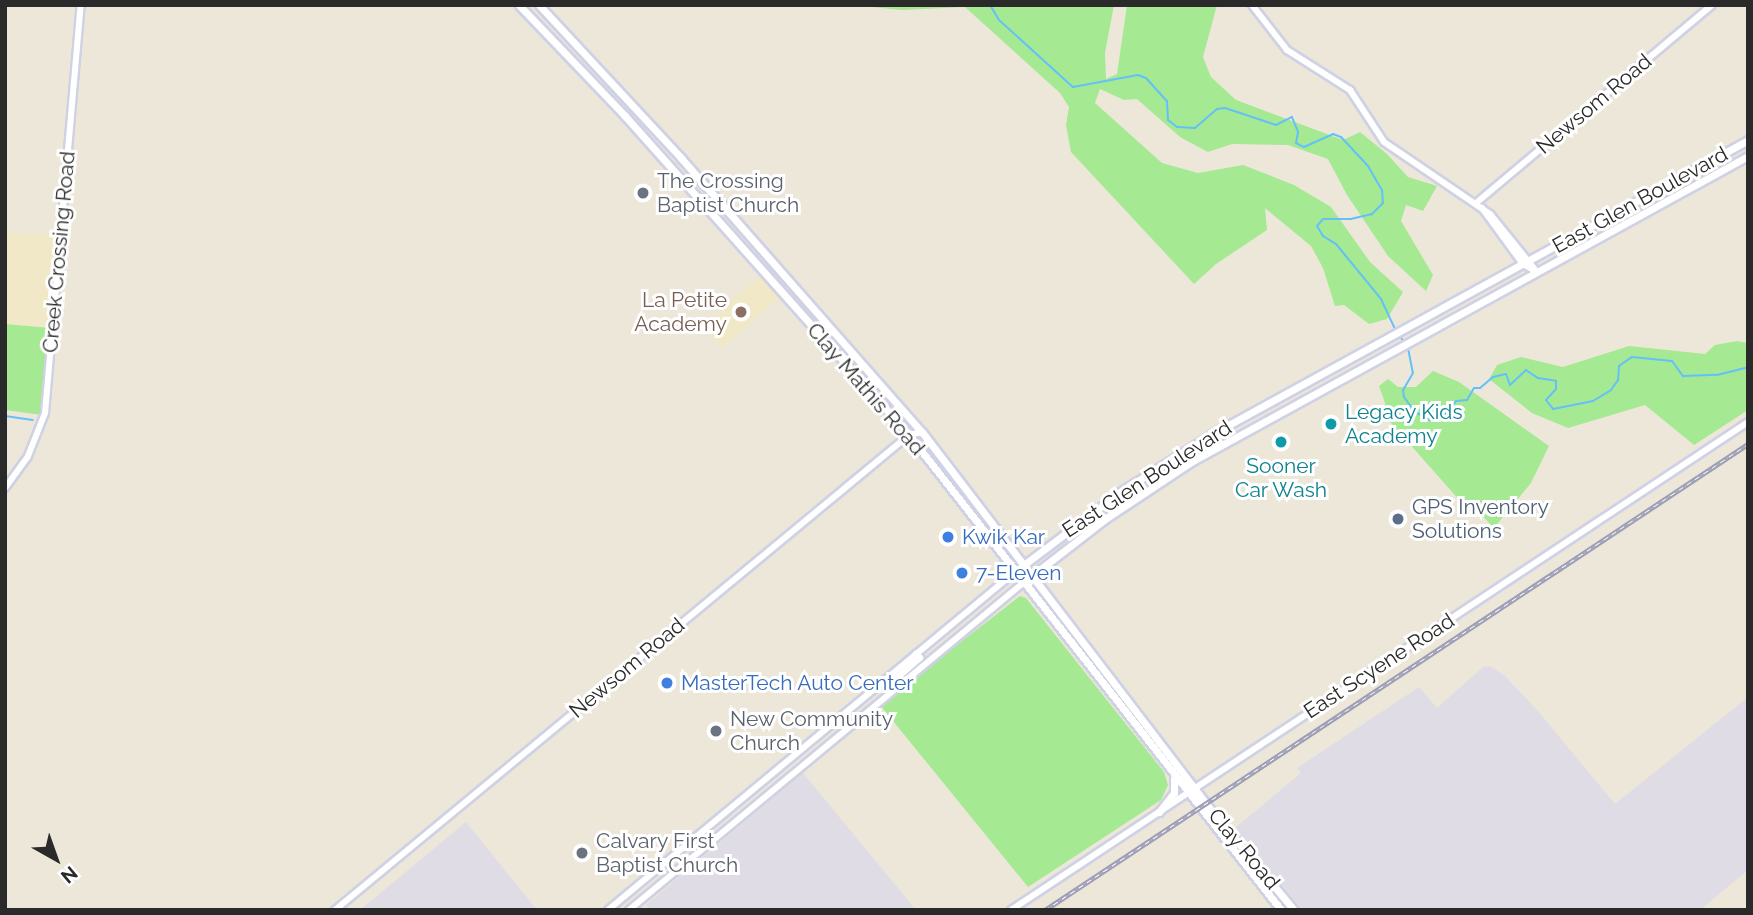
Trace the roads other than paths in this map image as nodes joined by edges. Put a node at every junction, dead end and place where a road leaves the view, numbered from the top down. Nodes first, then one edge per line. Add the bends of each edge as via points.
1 (81, 5) edge
2 (520, 5) edge
3 (539, 5) edge
4 (1252, 5) edge
5 (1712, 5) edge
6 (1748, 140) edge
7 (1748, 156) edge
8 (1479, 205) junction
9 (1526, 262) junction
10 (778, 268) junction
11 (1537, 272) junction
12 (767, 277) junction
13 (1270, 403) junction
14 (1276, 415) junction
15 (1748, 422) edge
16 (922, 432) junction
17 (909, 435) junction
18 (5, 488) edge
19 (1024, 565) junction
20 (1015, 572) junction
21 (1032, 575) junction
22 (1023, 583) junction
23 (916, 654) junction
24 (891, 692) junction
25 (1173, 774) junction
26 (1191, 791) junction
27 (740, 799) junction
28 (749, 810) junction
29 (1159, 812) junction
30 (1261, 869) junction
31 (1254, 876) junction
32 (625, 894) junction
33 (632, 908) edge
34 (335, 910) edge
35 (608, 910) edge
36 (1011, 910) edge
37 (1281, 910) edge
38 (1294, 910) edge

1 - 18 street, Creek Crossing Road via 45,413 29,456
2 - 12 main road, Clay Mathis Road
3 - 10 main road, Clay Mathis Road
4 - 8 street via 1287,50 1350,90 1384,142
5 - 8 street, Newsom Road
6 - 9 main road, East Glen Boulevard
7 - 11 main road, East Glen Boulevard
8 - 9 street
9 - 11 street
9 - 13 main road, East Glen Boulevard
10 - 12 main road
10 - 16 main road, Clay Mathis Road
11 - 14 main road, East Glen Boulevard
12 - 17 main road, Clay Mathis Road
13 - 14 main road
13 - 19 main road, East Glen Boulevard via 1139,480
14 - 21 main road, East Glen Boulevard via 1154,485
15 - 26 street, East Scyene Road
16 - 17 street, Newsom Road
16 - 19 main road, Clay Mathis Road
17 - 20 main road, Clay Mathis Road
17 - 34 street, Newsom Road
19 - 20 main road, East Glen Boulevard
19 - 21 main road, Clay Mathis Road
20 - 22 main road, Clay Mathis Road
20 - 23 street, East Glen Boulevard
21 - 22 main road, East Glen Boulevard
21 - 26 main road, Clay Mathis Road
22 - 24 street, East Glen Boulevard
22 - 25 main road, Clay Mathis Road
23 - 24 street via 920,658 890,684
23 - 27 street, East Glen Boulevard
24 - 28 street, East Glen Boulevard
25 - 26 main road, Clay Mathis Road
25 - 29 main road via 1174,793
26 - 29 street, East Scyene Road
26 - 30 main road, Clay Road
26 - 31 main road, Clay Road
27 - 28 street
27 - 32 street, East Glen Boulevard
28 - 33 street, East Glen Boulevard
29 - 36 street, East Scyene Road
30 - 31 main road
30 - 38 main road, Clay Road
31 - 37 main road, Clay Road
32 - 33 street
32 - 35 street, East Glen Boulevard

